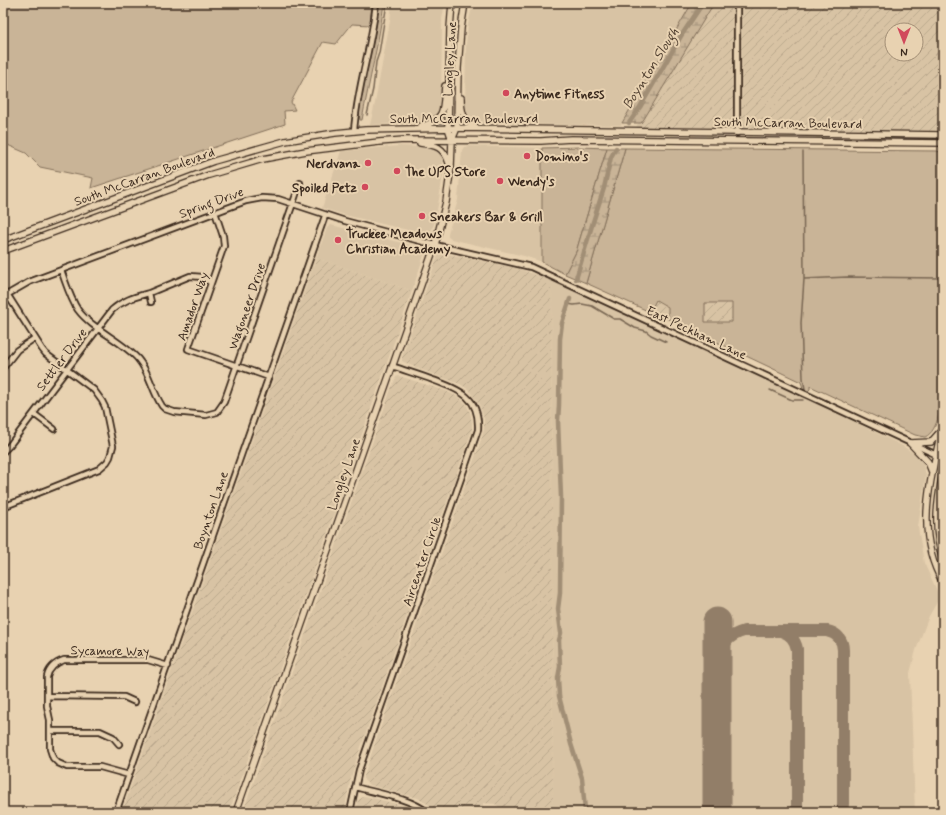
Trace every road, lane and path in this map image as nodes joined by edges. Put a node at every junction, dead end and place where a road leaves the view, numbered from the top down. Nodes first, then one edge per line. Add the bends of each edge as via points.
1 (376, 3) edge
2 (452, 3) edge
3 (464, 3) edge
4 (737, 3) edge
5 (459, 48) junction
6 (449, 56) junction
7 (409, 128) junction
8 (448, 128) junction
9 (457, 128) junction
10 (482, 128) junction
11 (354, 131) junction
12 (737, 133) junction
13 (943, 135) edge
14 (404, 140) junction
15 (452, 140) junction
16 (658, 140) junction
17 (927, 143) junction
18 (943, 143) edge
19 (943, 146) edge
20 (451, 167) junction
21 (300, 183) dead end
22 (293, 204) junction
23 (214, 212) junction
24 (325, 216) junction
25 (3, 240) edge
26 (435, 244) junction
27 (3, 251) edge
28 (61, 270) junction
29 (211, 284) junction
30 (148, 293) junction
31 (5, 296) edge
32 (151, 302) dead end
33 (98, 328) junction
34 (35, 338) junction
35 (237, 366) junction
36 (392, 366) junction
37 (3, 368) edge
38 (67, 370) junction
39 (269, 377) junction
40 (34, 414) junction
41 (942, 425) edge
42 (54, 429) dead end
43 (910, 443) junction
44 (3, 452) edge
45 (936, 455) junction
46 (943, 458) edge
47 (943, 472) edge
48 (932, 477) junction
49 (943, 481) edge
50 (940, 487) junction
51 (3, 507) edge
52 (943, 560) edge
53 (943, 583) edge
54 (168, 666) junction
55 (47, 696) junction
56 (135, 702) dead end
57 (50, 731) junction
58 (120, 744) dead end
59 (129, 775) junction
60 (354, 787) junction
61 (116, 812) edge
62 (236, 812) edge
63 (350, 812) edge
64 (427, 812) edge

1 - 11 street via 357,99
2 - 6 main road, Longley Lane
3 - 5 main road, Longley Lane
4 - 12 street
5 - 9 main road, Longley Lane
5 - 10 main road via 462,114 472,125
6 - 7 main road via 442,113 432,122
6 - 8 main road, Longley Lane
7 - 8 main road, South McCarran Boulevard
7 - 11 main road, South McCarran Boulevard
8 - 9 main road, South McCarran Boulevard
8 - 15 main road, Longley Lane
9 - 10 main road, South McCarran Boulevard
9 - 15 main road, Longley Lane
10 - 12 main road, South McCarran Boulevard
11 - 25 main road, South McCarran Boulevard via 285,141 214,161
12 - 13 main road, South McCarran Boulevard
12 - 16 main road via 728,137 683,136
14 - 15 main road, South McCarran Boulevard
14 - 20 main road via 439,147 447,156
14 - 27 main road, South McCarran Boulevard via 306,150 235,166
15 - 16 main road, South McCarran Boulevard
15 - 20 main road, Longley Lane
16 - 17 main road, South McCarran Boulevard
17 - 18 main road, South McCarran Boulevard
17 - 19 main road
20 - 26 main road, Longley Lane via 446,202
21 - 22 street, Wagoneer Drive
22 - 23 street, Spring Drive via 278,199 262,198
22 - 24 street, Spring Drive
22 - 35 street, Wagoneer Drive
23 - 28 street, Spring Drive
23 - 29 street, Amador Way via 224,241
24 - 26 street, Spring Drive
24 - 39 street, Boynton Lane
26 - 36 main road, Longley Lane
26 - 43 street, East Peckham Lane via 538,270
28 - 31 street, Spring Drive via 29,282
28 - 33 street via 74,303
29 - 30 street, Settler Drive via 203,277 190,276
29 - 35 street, Amador Way via 188,349
30 - 32 street
30 - 33 street, Settler Drive via 117,306
31 - 34 street
33 - 35 street, Wagoneer Drive via 137,358 147,372 159,402 174,412 206,415 216,412 224,402
33 - 38 street, Settler Drive
34 - 37 street via 17,350
34 - 38 street via 46,354
35 - 39 street, Amador Way
36 - 60 street, Aircenter Circle via 461,392 476,410 478,430
36 - 62 main road, Longley Lane
38 - 40 street, Settler Drive
38 - 51 street via 94,390 102,400 113,441 110,457 99,468
39 - 54 street, Boynton Lane
40 - 42 street
40 - 44 street, Settler Drive
41 - 43 main road via 938,436 931,442
41 - 45 main road
43 - 45 street, East Peckham Lane
43 - 48 main road via 928,462
45 - 46 street, East Peckham Lane
45 - 48 main road
47 - 50 main road
48 - 53 main road via 927,507 927,531 931,556
49 - 50 main road
50 - 52 main road via 936,525
54 - 55 street, Sycamore Way via 148,660 64,660 53,666 48,673
54 - 59 street, Boynton Lane
55 - 56 street via 124,697
55 - 57 street
57 - 58 street via 100,731 113,737
57 - 59 street via 50,750 56,761 67,766 100,767
59 - 61 street, Boynton Lane
60 - 63 street, Aircenter Circle
60 - 64 street via 410,802

